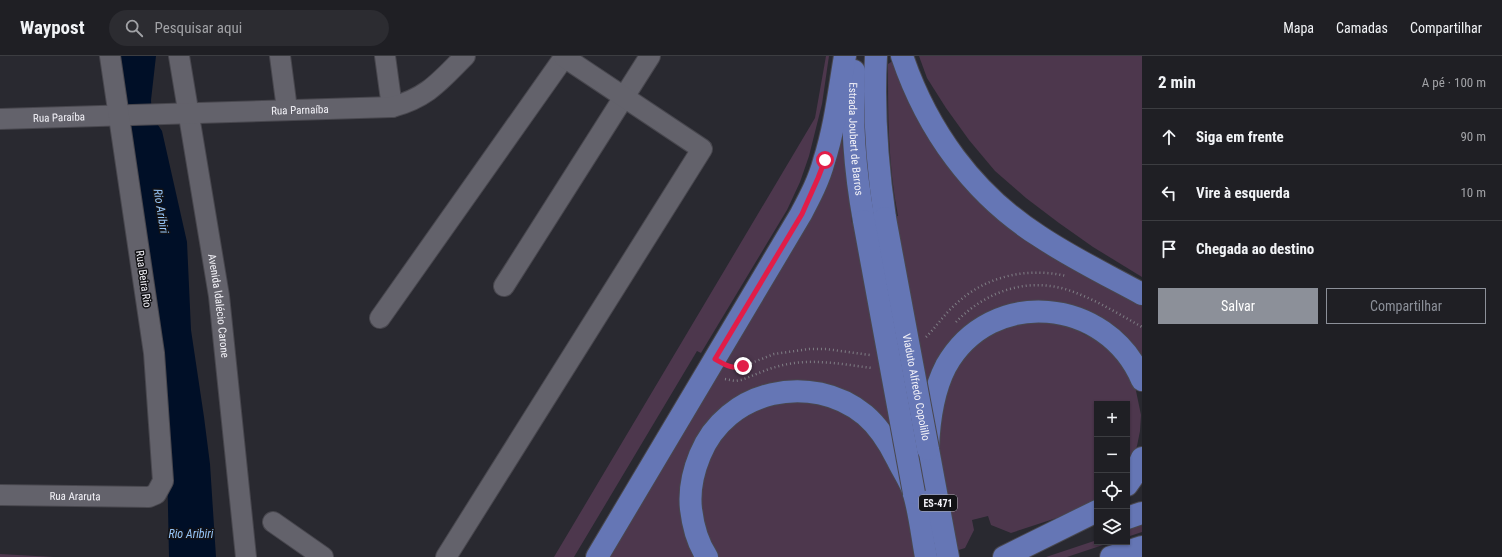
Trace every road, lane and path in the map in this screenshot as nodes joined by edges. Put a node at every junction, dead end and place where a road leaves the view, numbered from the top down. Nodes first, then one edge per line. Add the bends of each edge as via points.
1 (110, 56) edge
2 (179, 56) edge
3 (280, 56) edge
4 (385, 56) edge
5 (465, 56) edge
6 (565, 56) edge
7 (650, 56) edge
8 (845, 56) edge
9 (854, 56) edge
10 (876, 56) edge
11 (902, 56) edge
12 (624, 97) junction
13 (392, 107) junction
14 (287, 109) junction
15 (189, 114) junction
16 (121, 115) junction
17 (0, 119) edge
18 (874, 220) junction
19 (1073, 278) dead end
20 (504, 286) dead end
21 (1142, 294) edge
22 (380, 318) dead end
23 (922, 340) dead end
24 (875, 356) dead end
25 (715, 359) junction
26 (1142, 380) edge
27 (928, 449) junction
28 (1142, 458) edge
29 (1130, 481) edge
30 (914, 493) junction
31 (0, 495) edge
32 (149, 497) joint
33 (1094, 512) edge
34 (1142, 513) edge
35 (1130, 517) edge
36 (273, 522) dead end
37 (1094, 529) edge
38 (1142, 547) edge
39 (246, 557) edge
40 (323, 557) edge
41 (446, 557) edge
42 (597, 557) edge
43 (707, 557) edge
44 (926, 557) edge
45 (948, 557) edge
46 (1004, 557) edge
47 (1010, 557) edge
48 (1111, 557) edge

1 - 16 street, Rua Beira Rio
2 - 15 street, Avenida Idalécio Carone
3 - 14 street
4 - 13 street
5 - 13 street, Rua Parnaíba via 434,88 407,103
6 - 12 street
6 - 22 street
7 - 12 street
8 - 25 main road via 830,141 818,178 802,214
9 - 18 main road, Estrada Joubert de Barros via 854,149 858,186
10 - 18 main road, Estrada Joubert de Barros
11 - 21 main road via 932,124 978,187 1038,236
12 - 20 street
12 - 41 street via 702,149
13 - 14 street, Rua Parnaíba
14 - 15 street, Rua Parnaíba
15 - 16 street, Rua Parnaíba
15 - 39 street, Avenida Idalécio Carone via 219,296
16 - 17 street, Rua Paraíba
16 - 32 street, Rua Beira Rio via 154,353 163,481 156,494
18 - 27 main road, Viaduto Alfredo Copolillo, bridge
18 - 30 main road, Viaduto Alfredo Copolillo, bridge
19 - 23 path via 1027,273 1012,275 983,285 957,303
24 - 25 path via 809,349 774,354 736,368
25 - 42 main road
26 - 27 main road, bridge via 1122,347 1102,330 1077,317 1041,311 997,320 973,334 954,354 947,366 936,391
27 - 45 main road, Viaduto Alfredo Copolillo / ES-471
28 - 29 main road
30 - 43 main road, bridge via 882,434 865,416 844,402 820,393 794,391 757,398 734,411 716,428 697,461 692,485 692,520 702,550
30 - 44 main road, Viaduto Alfredo Copolillo / ES-471
31 - 32 street, Rua Araruta
33 - 46 main road
34 - 35 main road
36 - 40 street
37 - 47 main road
38 - 48 main road

